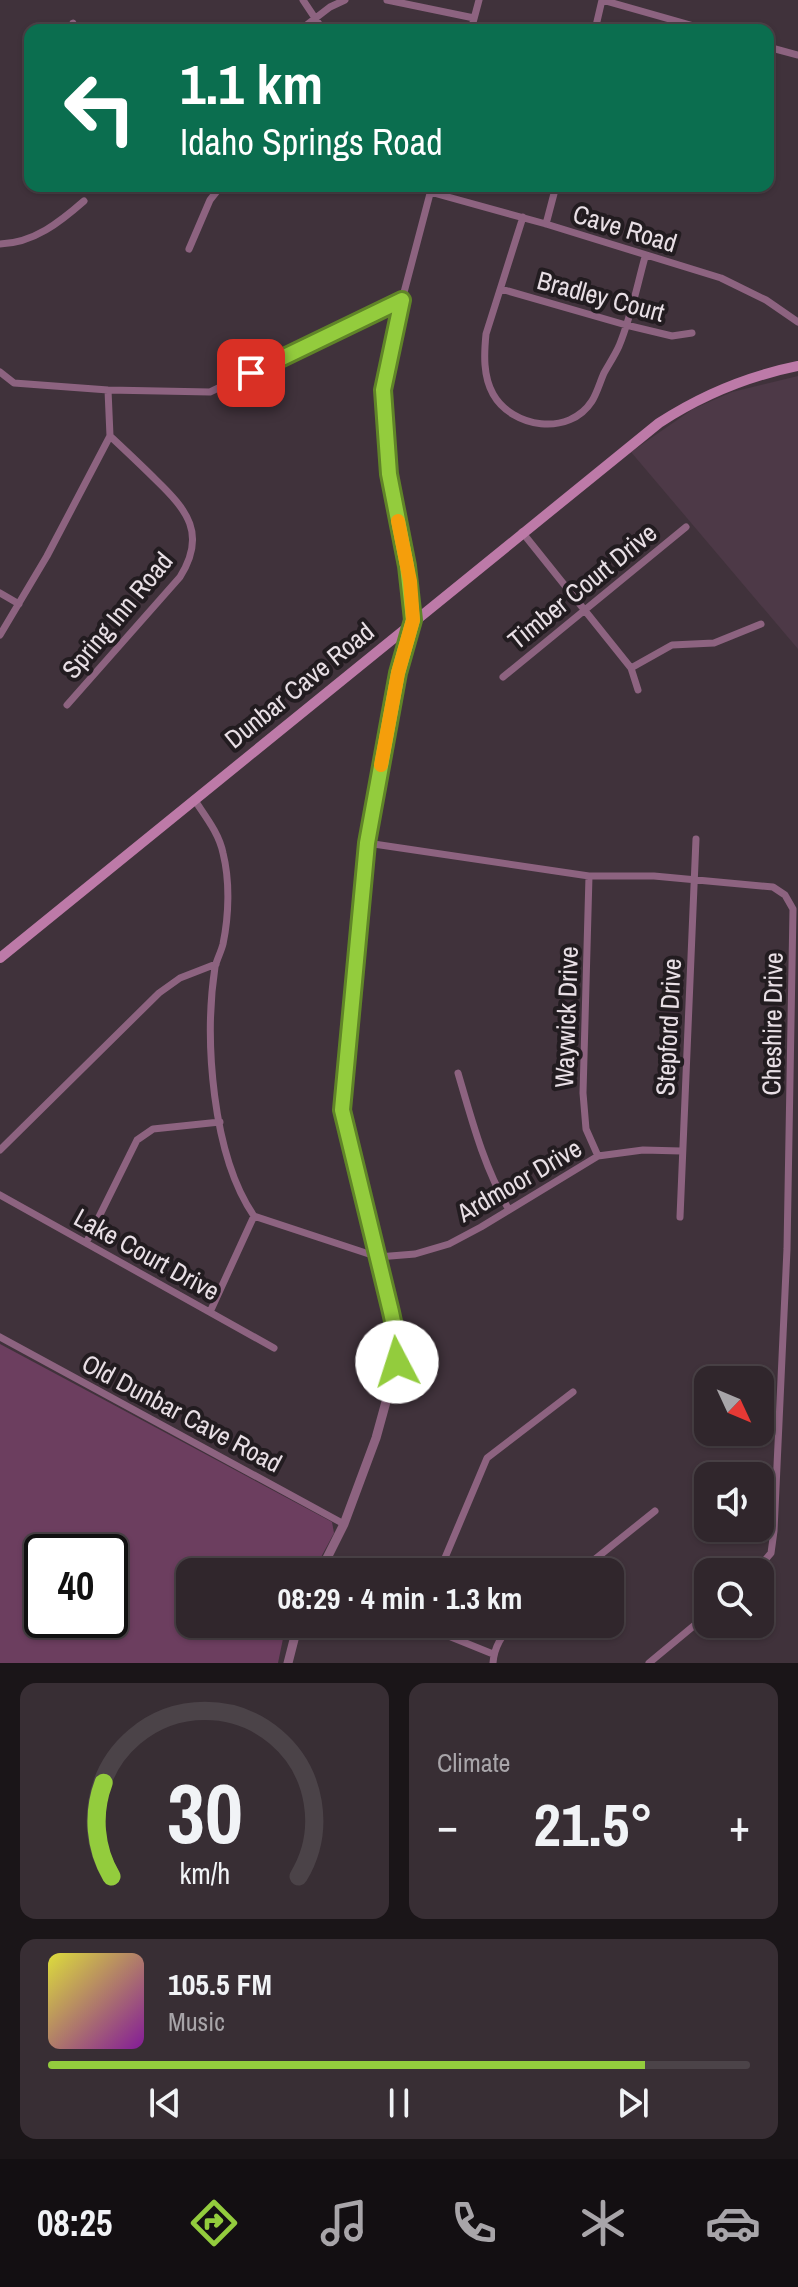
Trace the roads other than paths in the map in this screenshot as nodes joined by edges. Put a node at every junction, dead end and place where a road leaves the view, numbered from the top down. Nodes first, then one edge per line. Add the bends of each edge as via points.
1 (303, 0) edge
2 (345, 0) edge
3 (387, 0) edge
4 (479, 0) edge
5 (602, 0) edge
6 (474, 18) junction
7 (315, 19) junction
8 (308, 24) edge
9 (319, 24) edge
10 (472, 24) edge
11 (596, 24) edge
12 (687, 24) edge
13 (774, 49) edge
14 (798, 55) edge
15 (216, 192) edge
16 (430, 192) edge
17 (441, 192) edge
18 (554, 192) edge
19 (84, 201) dead end
20 (523, 217) junction
21 (546, 224) junction
22 (0, 244) edge
23 (189, 249) dead end
24 (645, 257) junction
25 (501, 289) junction
26 (402, 300) junction
27 (798, 322) edge
28 (626, 325) junction
29 (692, 333) dead end
30 (798, 366) edge
31 (0, 372) edge
32 (108, 390) junction
33 (110, 436) junction
34 (686, 527) dead end
35 (522, 532) junction
36 (0, 593) edge
37 (19, 604) junction
38 (585, 609) junction
39 (413, 620) junction
40 (761, 624) dead end
41 (0, 635) edge
42 (631, 668) junction
43 (503, 677) dead end
44 (638, 690) dead end
45 (67, 705) dead end
46 (194, 799) junction
47 (696, 839) dead end
48 (367, 843) junction
49 (589, 876) junction
50 (696, 880) junction
51 (0, 958) edge
52 (216, 964) junction
53 (458, 1073) dead end
54 (220, 1122) junction
55 (0, 1150) edge
56 (681, 1151) junction
57 (598, 1156) junction
58 (0, 1195) edge
59 (509, 1210) junction
60 (254, 1216) junction
61 (680, 1217) dead end
62 (86, 1243) junction
63 (378, 1257) junction
64 (210, 1312) junction
65 (0, 1337) edge
66 (274, 1348) dead end
67 (573, 1392) dead end
68 (655, 1511) dead end
69 (344, 1524) junction
70 (327, 1558) edge
71 (445, 1558) edge
72 (596, 1558) edge
73 (767, 1558) edge
74 (694, 1626) edge
75 (294, 1638) edge
76 (452, 1638) edge
77 (502, 1638) edge
78 (493, 1659) edge
79 (288, 1663) edge
80 (649, 1663) edge

1 - 7 street
2 - 7 street
3 - 6 street
4 - 6 street
5 - 11 street
5 - 12 street
6 - 10 street
7 - 8 street
7 - 9 street
13 - 14 street
15 - 23 street
16 - 26 street
17 - 20 street, Cave Road
18 - 21 street
19 - 22 street via 56,225 17,243
20 - 21 street, Cave Road
20 - 25 street
21 - 24 street, Cave Road
24 - 27 street, Cave Road via 721,278
24 - 28 street
25 - 28 street, Bradley Court
25 - 28 street via 486,334 486,377 500,405 533,423 565,421 591,402
26 - 32 street via 210,392
26 - 39 street via 383,390 389,474
28 - 29 street, Bradley Court via 672,336
30 - 35 main road, Dunbar Cave Road via 735,383 667,418
31 - 32 street via 14,383
32 - 33 street
33 - 37 street
33 - 45 street, Spring Inn Road via 181,504 192,529 192,553 180,577
34 - 38 street, Timber Court Drive
35 - 38 street
35 - 39 main road, Dunbar Cave Road
36 - 37 street
37 - 41 street
38 - 42 street
38 - 43 street, Timber Court Drive
39 - 46 main road, Dunbar Cave Road
39 - 48 street
40 - 42 street via 714,643 672,645
42 - 44 street
46 - 51 main road, Dunbar Cave Road
46 - 52 street via 217,835 226,870 223,944
47 - 50 street, Stepford Drive
48 - 49 street, Cheshire Drive
48 - 63 street via 342,1110
49 - 50 street, Cheshire Drive
49 - 57 street, Waywick Drive via 583,1093 586,1129
50 - 56 street, Stepford Drive
50 - 73 street, Cheshire Drive via 773,887 793,909 787,1249 774,1531
52 - 54 street via 209,1035
52 - 55 street via 159,993
53 - 59 street via 481,1152
54 - 60 street via 234,1180
54 - 62 street via 153,1129 137,1140
56 - 57 street, Ardmoor Drive
56 - 61 street, Stepford Drive
57 - 59 street, Ardmoor Drive
58 - 62 street, Lake Court Drive
59 - 63 street, Ardmoor Drive via 449,1244
60 - 63 street
60 - 64 street
62 - 64 street, Lake Court Drive
63 - 69 street via 397,1362
64 - 66 street, Lake Court Drive
65 - 69 street, Old Dunbar Cave Road
67 - 71 street via 487,1458
68 - 72 street
69 - 70 street
74 - 80 street
75 - 79 street
76 - 78 street
77 - 78 street

